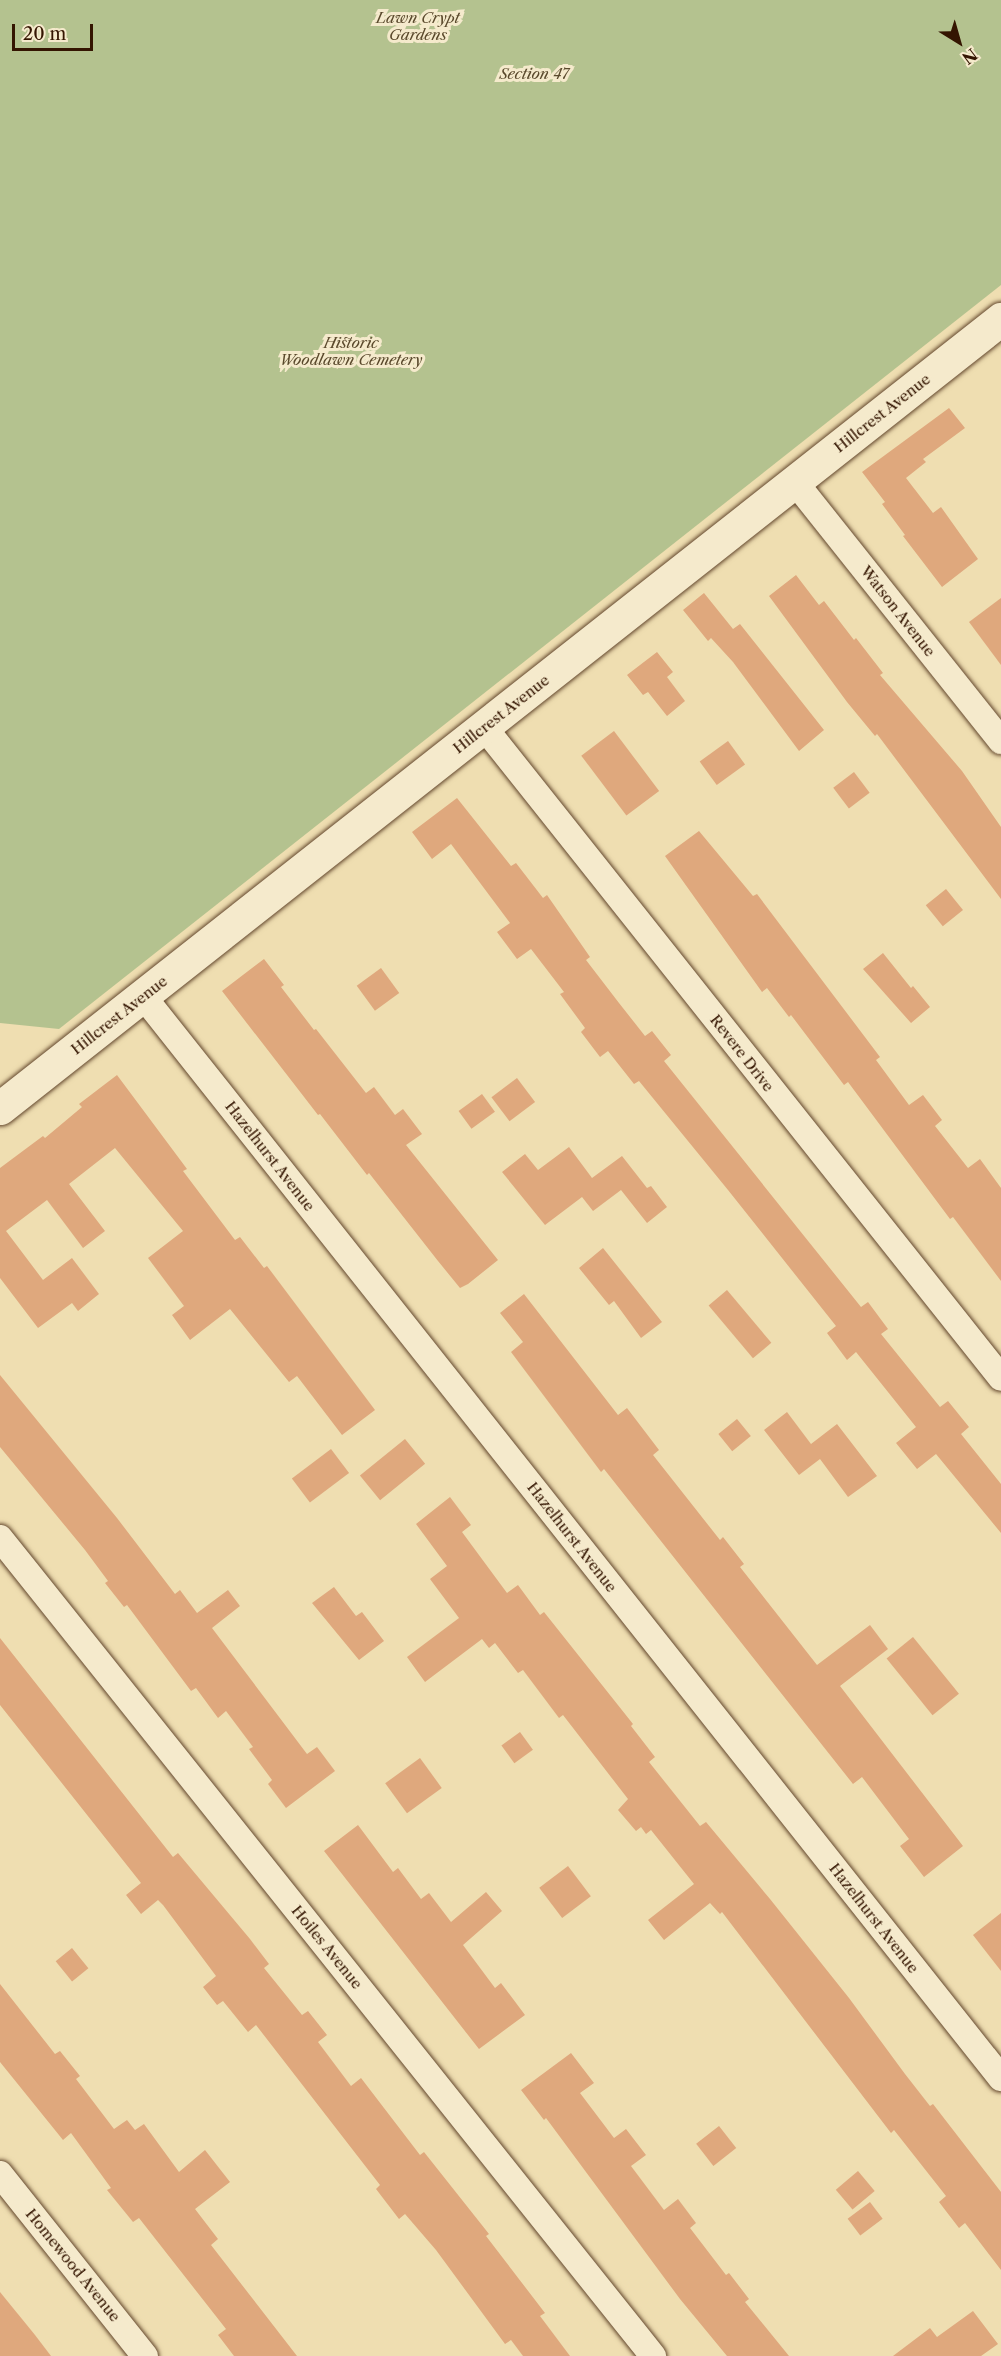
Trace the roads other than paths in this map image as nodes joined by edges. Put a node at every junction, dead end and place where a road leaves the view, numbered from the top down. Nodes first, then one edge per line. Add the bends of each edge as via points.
1 (1001, 319) edge
2 (795, 482) junction
3 (484, 727) junction
4 (1001, 741) edge
5 (143, 996) junction
6 (0, 1108) edge
7 (1001, 1378) edge
8 (0, 1538) edge
9 (1001, 2078) edge
10 (0, 2174) edge
11 (145, 2356) edge
12 (653, 2356) edge

1 - 2 street, Hillcrest Avenue
2 - 3 street, Hillcrest Avenue
2 - 4 street, Watson Avenue
3 - 5 street, Hillcrest Avenue
3 - 7 street, Revere Drive
5 - 6 street, Hillcrest Avenue
5 - 9 street, Hazelhurst Avenue
8 - 12 street, Hoiles Avenue
10 - 11 street, Homewood Avenue

